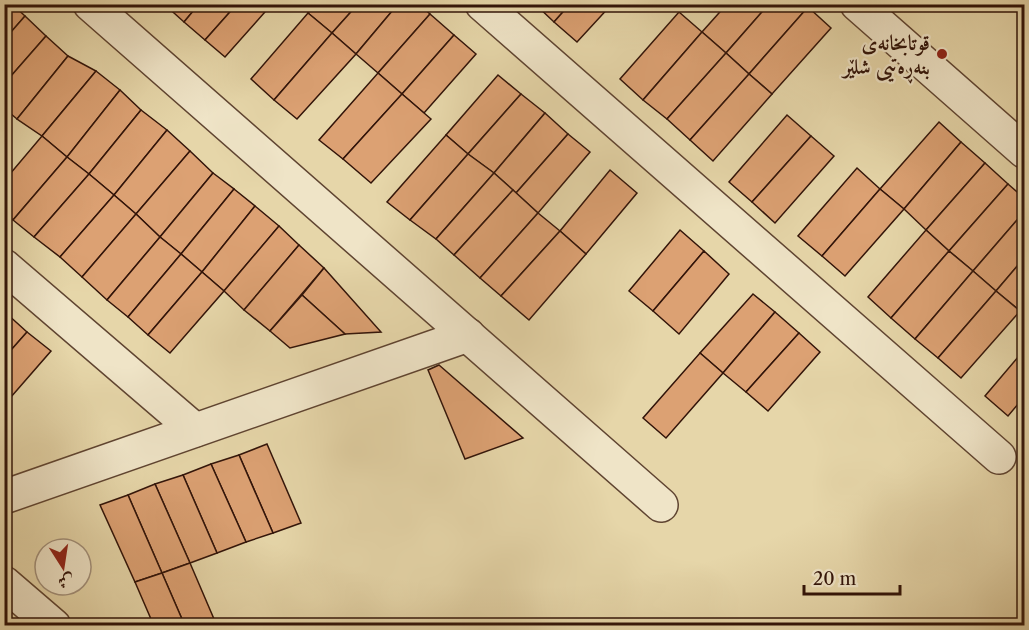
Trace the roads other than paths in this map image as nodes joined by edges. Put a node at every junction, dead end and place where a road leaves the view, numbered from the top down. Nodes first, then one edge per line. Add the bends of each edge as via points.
1 (90, 4) edge
2 (482, 4) edge
3 (857, 4) edge
4 (1024, 151) edge
5 (4, 266) edge
6 (468, 335) junction
7 (195, 430) junction
8 (999, 457) dead end
9 (4, 497) edge
10 (662, 505) dead end
11 (4, 583) edge
12 (54, 626) edge

1 - 6 street
2 - 8 street
3 - 4 street
5 - 7 street
6 - 7 street
6 - 10 street
7 - 9 street
11 - 12 street

